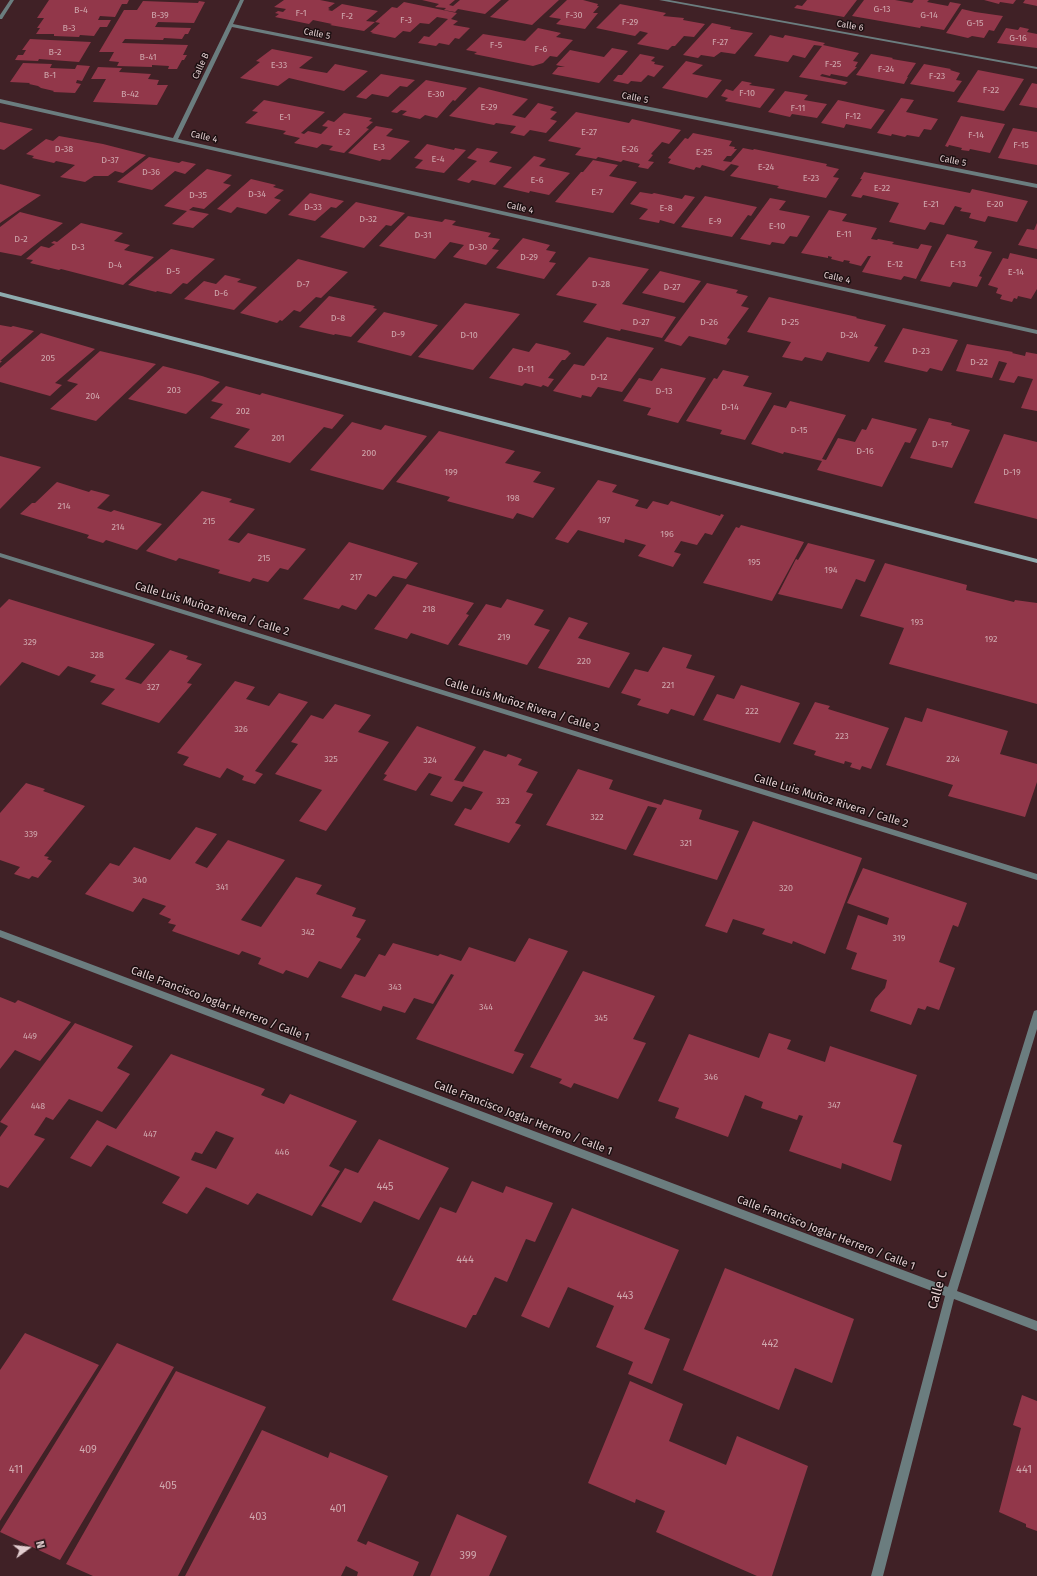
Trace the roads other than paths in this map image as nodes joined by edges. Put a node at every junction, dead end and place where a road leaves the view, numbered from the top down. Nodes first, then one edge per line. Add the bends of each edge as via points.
1 (12, 0) edge
2 (242, 0) edge
3 (661, 0) edge
4 (0, 18) edge
5 (230, 25) junction
6 (1037, 68) edge
7 (0, 101) edge
8 (175, 140) junction
9 (1037, 186) edge
10 (0, 294) edge
11 (1037, 332) edge
12 (0, 555) edge
13 (1037, 561) edge
14 (1037, 877) edge
15 (0, 933) edge
16 (1037, 1014) edge
17 (951, 1294) junction
18 (1037, 1326) edge
19 (877, 1576) edge

1 - 4 street
2 - 5 street, Calle B
3 - 6 street, Calle 6
5 - 8 street, Calle B
5 - 9 street, Calle 5
7 - 8 street, Calle 4
8 - 11 street, Calle 4
10 - 13 street
12 - 14 street, Calle Luis Muñoz Rivera / Calle 2
15 - 17 street, Calle Francisco Joglar Herrero / Calle 1
16 - 17 street, Calle C
17 - 18 street, Calle Francisco Joglar Herrero / Calle 1
17 - 19 street, Calle C

